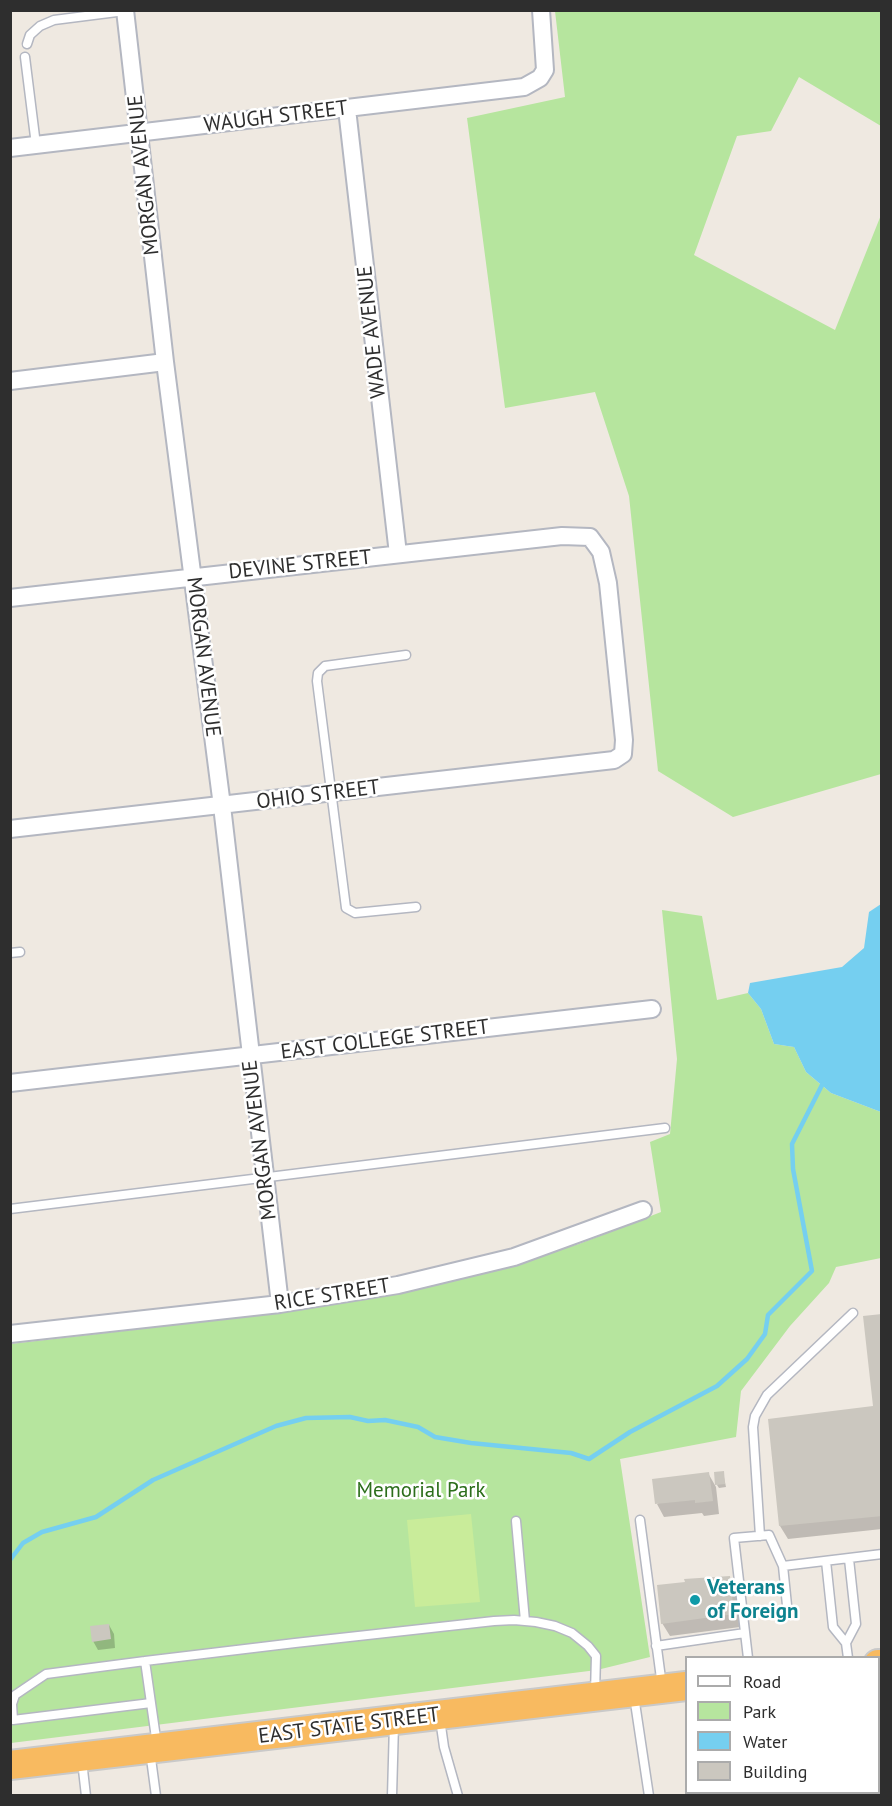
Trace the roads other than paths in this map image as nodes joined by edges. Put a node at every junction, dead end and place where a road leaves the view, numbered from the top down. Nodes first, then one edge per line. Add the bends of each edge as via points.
1 (541, 10) edge
2 (125, 11) edge
3 (27, 44) dead end
4 (25, 57) dead end
5 (347, 109) junction
6 (140, 132) junction
7 (36, 145) junction
8 (10, 148) edge
9 (165, 362) junction
10 (10, 381) edge
11 (398, 554) junction
12 (192, 576) junction
13 (10, 598) edge
14 (406, 655) dead end
15 (623, 754) joint
16 (332, 793) junction
17 (222, 806) junction
18 (10, 829) edge
19 (416, 907) dead end
20 (652, 1009) dead end
21 (250, 1055) junction
22 (10, 1083) edge
23 (665, 1128) dead end
24 (265, 1179) junction
25 (10, 1209) edge
26 (643, 1210) dead end
27 (279, 1304) junction
28 (853, 1313) dead end
29 (10, 1334) edge
30 (640, 1520) dead end
31 (516, 1521) dead end
32 (760, 1536) junction
33 (882, 1554) edge
34 (849, 1558) junction
35 (825, 1561) junction
36 (783, 1566) junction
37 (788, 1615) dead end
38 (525, 1621) junction
39 (745, 1633) junction
40 (846, 1643) junction
41 (656, 1646) junction
42 (748, 1656) edge
43 (848, 1656) edge
44 (145, 1661) junction
45 (674, 1688) edge
46 (634, 1693) junction
47 (595, 1697) junction
48 (151, 1703) junction
49 (440, 1715) junction
50 (394, 1720) junction
51 (154, 1748) junction
52 (81, 1757) junction
53 (10, 1765) edge
54 (86, 1796) edge
55 (156, 1796) edge
56 (392, 1796) edge
57 (458, 1796) edge
58 (649, 1796) edge

1 - 5 street, WAUGH STREET via 546,61 540,78 524,87
2 - 3 lane via 54,20 40,26
2 - 6 street, MORGAN AVENUE
4 - 7 lane
5 - 6 street, WAUGH STREET
5 - 11 street, WADE AVENUE
6 - 7 street, WAUGH STREET
6 - 9 street, MORGAN AVENUE
7 - 8 street, WAUGH STREET
9 - 10 street
9 - 12 street, MORGAN AVENUE
11 - 12 street, DEVINE STREET
11 - 15 street, DEVINE STREET via 562,536 590,537 601,552 608,583
12 - 13 street, DEVINE STREET
12 - 17 street, MORGAN AVENUE
14 - 16 lane via 326,666 318,673
15 - 16 street, OHIO STREET via 614,760
16 - 17 street, OHIO STREET
16 - 19 lane via 346,908 355,913
17 - 18 street, OHIO STREET
17 - 21 street, MORGAN AVENUE
20 - 21 street, EAST COLLEGE STREET
21 - 22 street, EAST COLLEGE STREET
21 - 24 street, MORGAN AVENUE
23 - 24 lane
24 - 25 lane
24 - 27 street, MORGAN AVENUE
26 - 27 street, RICE STREET via 562,1241 467,1270
27 - 29 street, RICE STREET
28 - 32 lane via 767,1395 755,1416
30 - 41 lane
31 - 38 lane
32 - 36 lane via 769,1535
32 - 39 lane via 734,1538
33 - 34 lane
34 - 35 lane
34 - 40 lane via 856,1624
35 - 36 lane
35 - 40 lane via 833,1627
36 - 37 lane
38 - 44 lane via 445,1626
38 - 47 lane via 555,1626 588,1646 596,1656
39 - 41 lane
39 - 42 lane
40 - 43 lane
41 - 45 lane
44 - 48 lane
44 - 48 lane via 45,1674 15,1695 13,1720
45 - 46 highway, EAST STATE STREET
46 - 47 highway, EAST STATE STREET
46 - 58 lane
47 - 49 highway, EAST STATE STREET
48 - 51 lane
49 - 50 highway, EAST STATE STREET
49 - 57 lane via 444,1747
50 - 51 highway, EAST STATE STREET
50 - 56 lane
51 - 52 highway, EAST STATE STREET
51 - 55 lane
52 - 53 highway, EAST STATE STREET
52 - 54 lane

